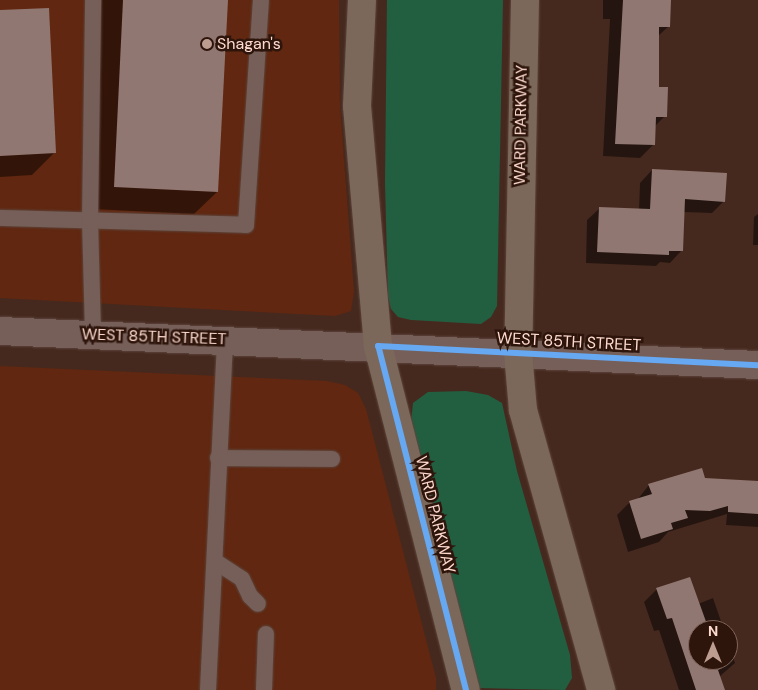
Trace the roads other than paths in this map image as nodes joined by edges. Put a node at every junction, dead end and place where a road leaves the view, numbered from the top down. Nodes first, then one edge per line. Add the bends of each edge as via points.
1 (94, 0) edge
2 (261, 0) edge
3 (362, 0) edge
4 (525, 0) edge
5 (0, 218) edge
6 (90, 220) junction
7 (0, 331) edge
8 (93, 334) junction
9 (225, 340) junction
10 (378, 346) junction
11 (518, 353) junction
12 (758, 365) edge
13 (218, 458) junction
14 (332, 459) dead end
15 (216, 562) junction
16 (252, 602) dead end
17 (259, 636) dead end
18 (208, 690) edge
19 (264, 690) edge
20 (466, 690) edge
21 (601, 690) edge

1 - 6 lane
2 - 6 lane via 246,225
3 - 10 main road, WARD PARKWAY via 357,106
4 - 11 main road, WARD PARKWAY
5 - 6 lane
6 - 8 lane
7 - 8 main road, WEST 85TH STREET
8 - 9 main road, WEST 85TH STREET
9 - 10 main road, WEST 85TH STREET
9 - 13 lane
10 - 11 main road, WEST 85TH STREET
10 - 20 main road, WARD PARKWAY
11 - 12 main road, WEST 85TH STREET
11 - 21 main road, WARD PARKWAY via 523,410
13 - 14 lane
13 - 15 lane
15 - 16 lane via 242,579
15 - 18 lane
17 - 19 lane via 265,653

